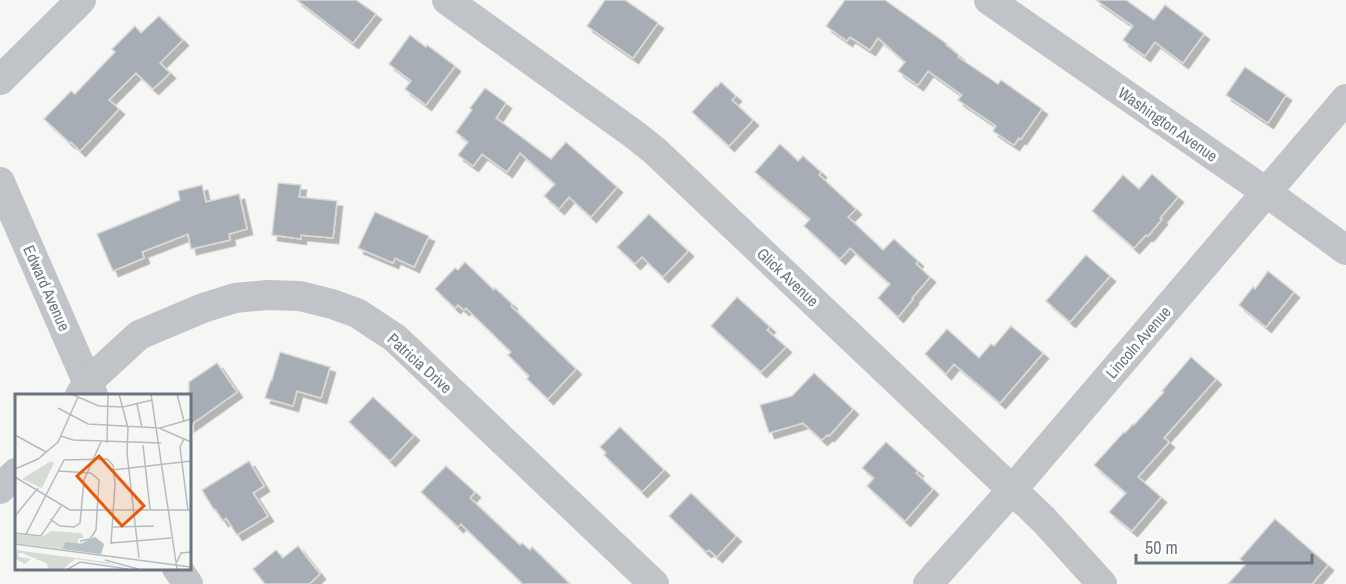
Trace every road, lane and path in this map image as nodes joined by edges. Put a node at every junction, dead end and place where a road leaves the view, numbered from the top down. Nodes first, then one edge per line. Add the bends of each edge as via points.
1 (81, 0) edge
2 (447, 0) edge
3 (989, 0) edge
4 (0, 80) edge
5 (1346, 99) edge
6 (0, 182) edge
7 (1266, 192) junction
8 (1346, 250) edge
9 (87, 391) edge
10 (15, 474) edge
11 (0, 489) edge
12 (1012, 490) junction
13 (178, 569) edge
14 (188, 584) edge
15 (654, 584) edge
16 (928, 584) edge
17 (1102, 584) edge

1 - 4 street
2 - 12 street, Glick Avenue via 655,151
3 - 7 street, Washington Avenue
5 - 7 street, Lincoln Avenue
6 - 9 street, Edward Avenue
7 - 8 street, Washington Avenue
7 - 12 street, Lincoln Avenue
9 - 15 street, Patricia Drive via 139,335 203,308 235,298 267,295 300,296 332,304 357,313 396,338
10 - 11 street
12 - 16 street, Lincoln Avenue
12 - 17 street, Glick Avenue
13 - 14 street

